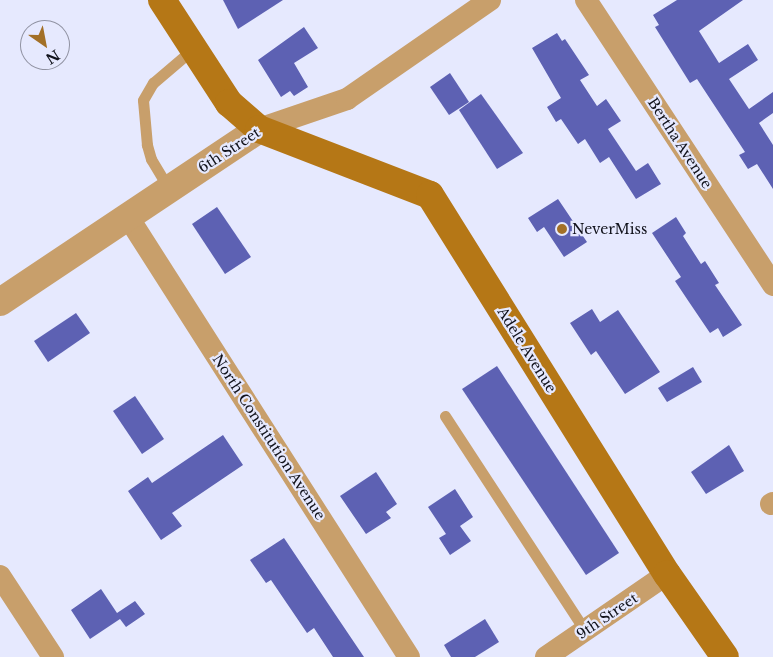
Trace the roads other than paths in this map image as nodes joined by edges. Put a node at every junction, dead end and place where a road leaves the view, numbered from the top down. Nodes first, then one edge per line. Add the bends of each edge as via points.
1 (162, 0) edge
2 (490, 0) edge
3 (586, 0) edge
4 (194, 48) junction
5 (259, 129) junction
6 (170, 189) junction
7 (128, 217) junction
8 (773, 286) edge
9 (0, 302) edge
10 (445, 416) dead end
11 (667, 574) junction
12 (0, 576) edge
13 (585, 631) junction
14 (53, 657) edge
15 (410, 657) edge
16 (546, 657) edge
17 (725, 657) edge

1 - 4 main road
2 - 5 street, 6th Street via 347,99
3 - 8 street, Bertha Avenue
4 - 5 main road via 229,102
4 - 6 lane via 153,83 143,100 151,159
5 - 6 street, 6th Street
5 - 11 main road, Adele Avenue via 430,195
6 - 7 street, 6th Street
7 - 9 street, 6th Street
7 - 15 street, North Constitution Avenue
10 - 13 lane
11 - 13 street, 9th Street
11 - 17 main road, Adele Avenue
12 - 14 street
13 - 16 street, 9th Street

